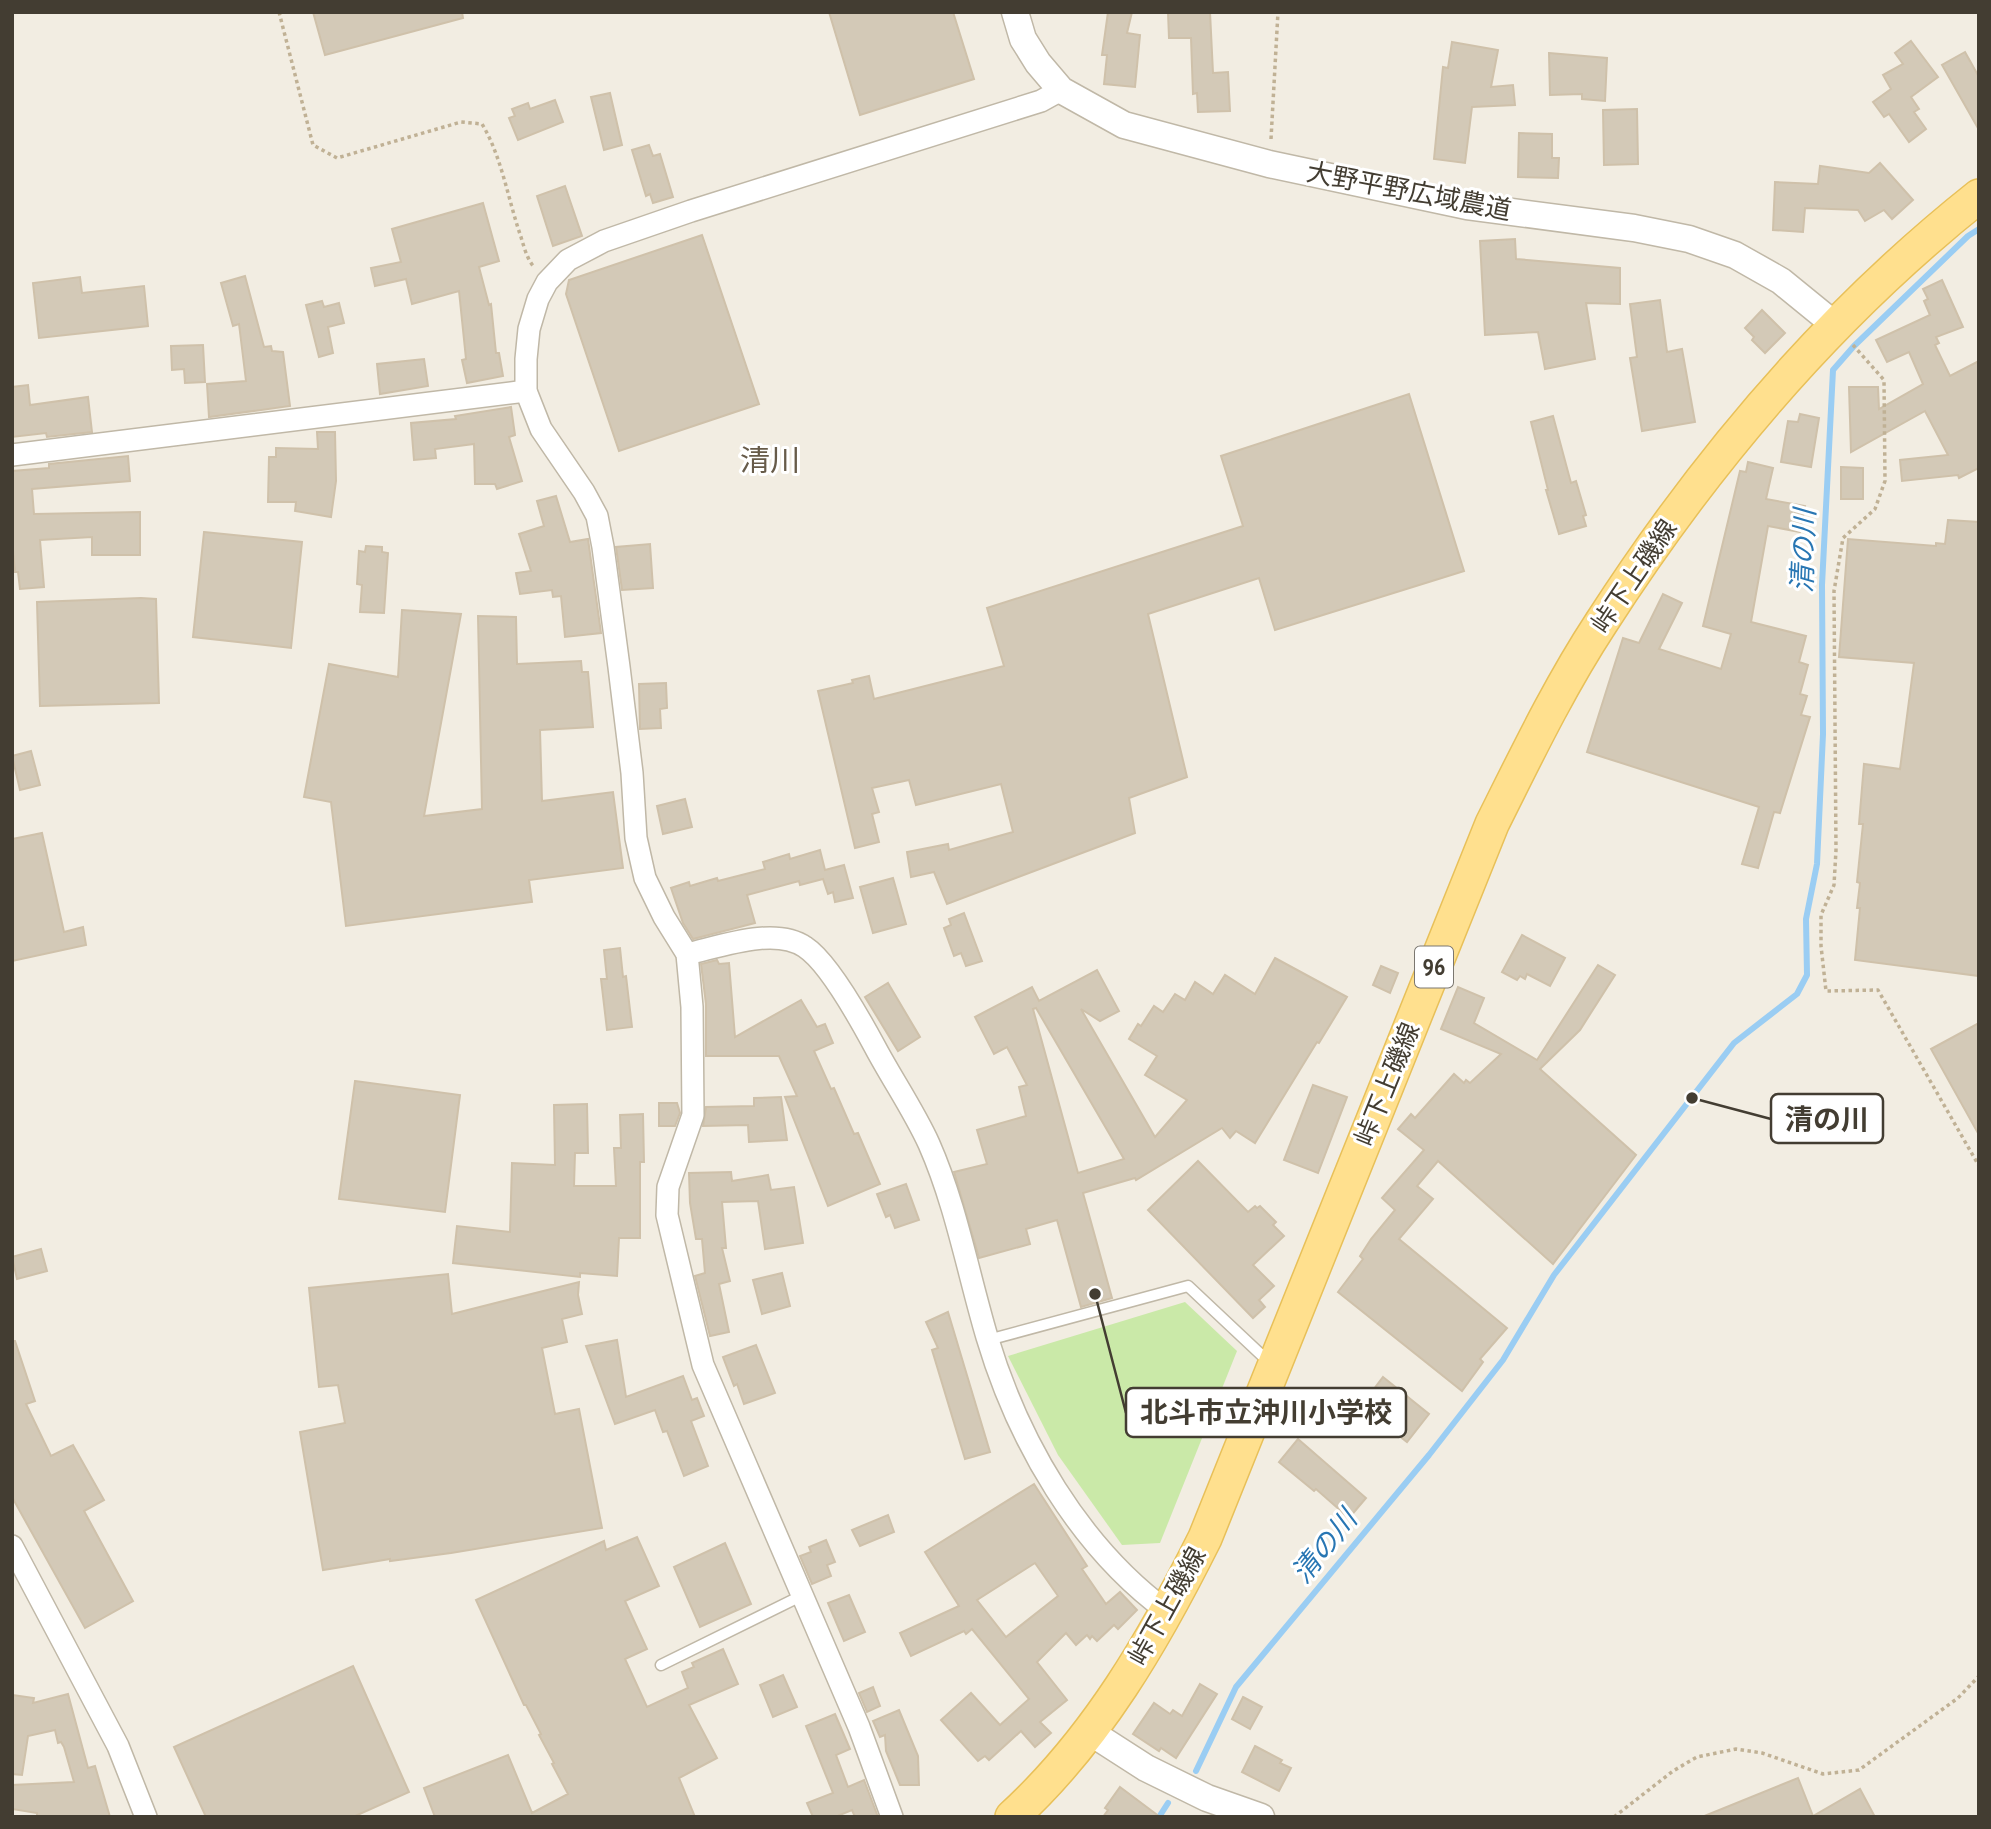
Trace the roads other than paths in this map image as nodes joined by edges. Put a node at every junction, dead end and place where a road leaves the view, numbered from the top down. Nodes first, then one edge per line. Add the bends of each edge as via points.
1 (1015, 12) edge
2 (1061, 90) junction
3 (1979, 196) edge
4 (1835, 326) junction
5 (526, 391) junction
6 (12, 456) edge
7 (687, 954) junction
8 (988, 1340) junction
9 (1273, 1366) junction
10 (12, 1546) edge
11 (801, 1596) junction
12 (1168, 1612) junction
13 (661, 1664) dead end
14 (1090, 1732) junction
15 (146, 1817) edge
16 (892, 1817) edge
17 (1012, 1817) edge
18 (1261, 1817) edge

1 - 2 street, 大野平野広域農道 via 1023,39
2 - 4 street, 大野平野広域農道 via 1124,125 1269,164 1467,206 1689,239 1735,255 1781,281
2 - 5 street via 1041,102 691,211 604,241 568,260 538,299 529,329
3 - 4 main road, 峠下上磯線 / 96 via 1940,226
4 - 9 main road, 峠下上磯線 / 96 via 1756,411 1683,502 1600,625 1542,723 1492,824
5 - 6 street
5 - 7 street via 541,429 597,516 632,773 636,838 645,878
7 - 8 street via 762,938 785,938 806,947 828,971 929,1144 960,1233
7 - 11 street via 693,1018 693,1115 668,1187 667,1215 702,1365
8 - 9 lane via 1188,1286
8 - 12 street via 1018,1420 1045,1471 1103,1550 1144,1595
9 - 12 main road, 峠下上磯線 / 96 via 1205,1538
10 - 15 street via 118,1746
11 - 13 lane
11 - 16 street via 859,1727
12 - 14 main road, 峠下上磯線 / 96
14 - 17 main road, 峠下上磯線 / 96
14 - 18 street via 1146,1769

